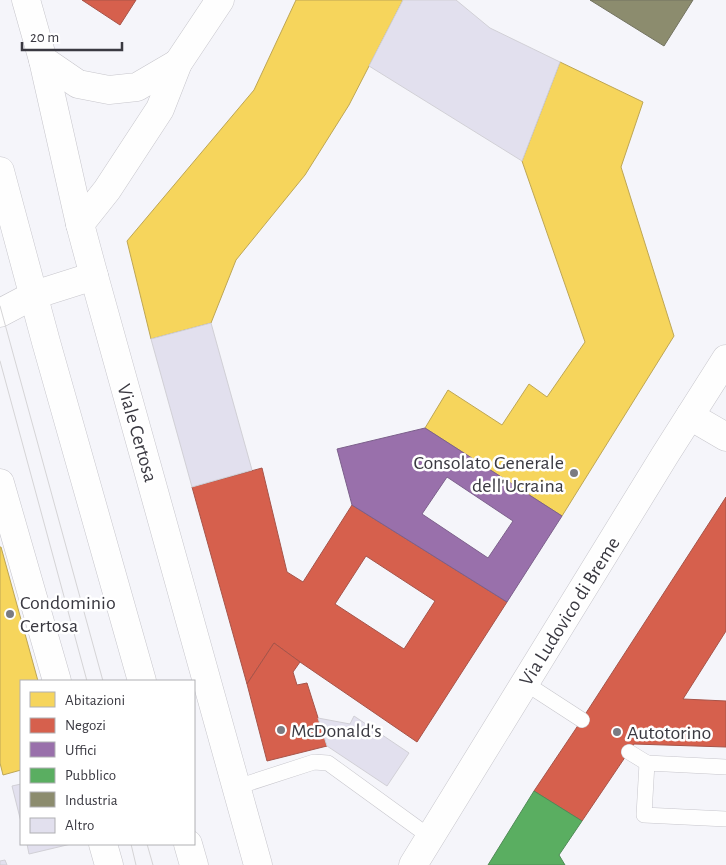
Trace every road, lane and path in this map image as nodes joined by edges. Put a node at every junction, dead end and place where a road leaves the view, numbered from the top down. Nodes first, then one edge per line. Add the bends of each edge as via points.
1 (26, 0) edge
2 (220, 0) edge
3 (42, 60) junction
4 (178, 63) junction
5 (0, 171) edge
6 (80, 224) junction
7 (94, 276) junction
8 (34, 295) junction
9 (0, 313) edge
10 (726, 358) edge
11 (690, 416) junction
12 (726, 437) edge
13 (0, 483) edge
14 (57, 680) edge
15 (142, 680) edge
16 (525, 683) junction
17 (582, 720) dead end
18 (629, 752) dead end
19 (646, 763) junction
20 (726, 767) edge
21 (237, 787) junction
22 (726, 819) edge
23 (430, 837) junction
24 (103, 845) edge
25 (188, 845) edge
26 (109, 865) edge
27 (194, 865) edge
28 (258, 865) edge
29 (413, 865) edge

1 - 3 street, Viale Certosa
2 - 4 street
3 - 4 street via 78,84 109,90 137,87
3 - 6 street, Viale Certosa
4 - 6 street via 160,108 107,190
5 - 8 street
6 - 7 street, Viale Certosa
7 - 8 street
7 - 21 street, Viale Certosa
8 - 9 street
8 - 15 street
10 - 11 street, Via Ludovico di Breme
11 - 12 street
11 - 16 street, Via Ludovico di Breme
13 - 14 street
16 - 17 lane
16 - 23 street, Via Ludovico di Breme
18 - 19 lane
19 - 20 lane
19 - 22 lane via 644,815
21 - 23 lane via 314,762 328,763
21 - 28 street, Viale Certosa
23 - 29 street, Via Ludovico di Breme
24 - 26 street
25 - 27 street

